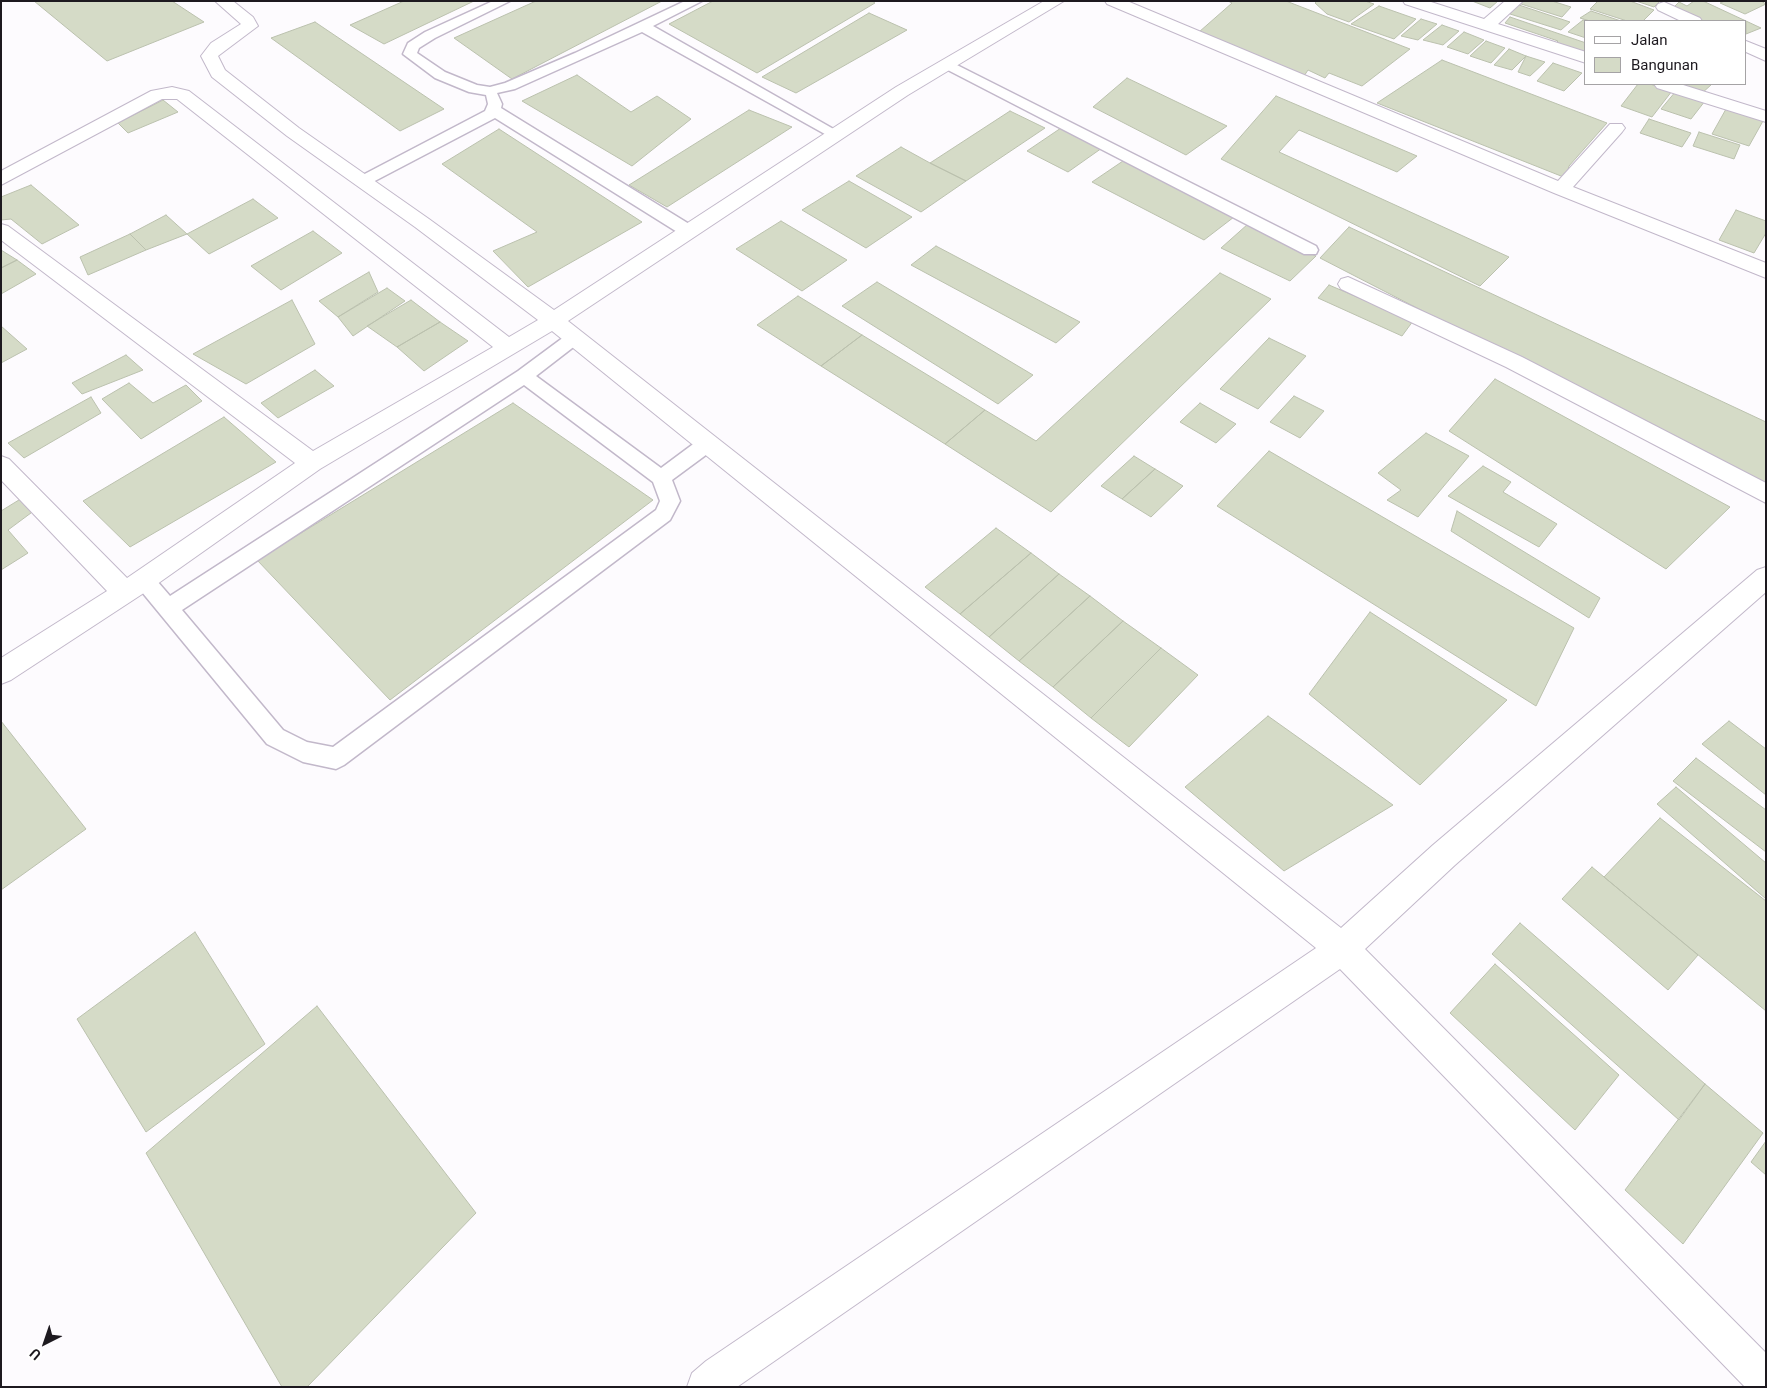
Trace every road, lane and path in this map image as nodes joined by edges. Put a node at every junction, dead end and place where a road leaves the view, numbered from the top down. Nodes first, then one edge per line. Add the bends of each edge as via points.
1 (223, 1) edge
2 (504, 1) edge
3 (696, 1) edge
4 (1056, 1) edge
5 (1113, 1) edge
6 (1411, 1) edge
7 (1515, 1) edge
8 (1667, 4) edge
9 (1652, 20) edge
10 (1692, 20) edge
11 (1486, 26) junction
12 (644, 27) junction
13 (1747, 46) edge
14 (1766, 56) edge
15 (1584, 57) edge
16 (947, 64) junction
17 (1666, 85) edge
18 (490, 91) junction
19 (493, 110) junction
20 (1766, 117) edge
21 (1616, 128) dead end
22 (836, 135) junction
23 (1, 179) edge
24 (363, 182) junction
25 (1561, 189) junction
26 (1, 230) edge
27 (688, 232) junction
28 (1310, 250) dead end
29 (1766, 271) edge
30 (1348, 284) dead end
31 (553, 321) junction
32 (574, 338) junction
33 (508, 347) junction
34 (524, 376) junction
35 (708, 444) junction
36 (312, 463) junction
37 (1, 465) edge
38 (661, 478) junction
39 (1766, 494) edge
40 (1766, 577) edge
41 (134, 586) junction
42 (169, 608) junction
43 (1, 672) edge
44 (1342, 949) junction
45 (1766, 1381) edge
46 (706, 1387) edge

1 - 24 street via 250,26 217,47 209,56 218,73
2 - 18 lane via 430,35 413,46 410,54 440,74 474,89
3 - 12 lane
4 - 16 street
5 - 25 street
6 - 11 street
7 - 11 street
8 - 9 street
8 - 10 street
11 - 15 street
12 - 18 lane via 510,86
12 - 22 lane
13 - 14 street
16 - 22 street
16 - 28 lane
17 - 20 street
18 - 19 lane via 495,104
19 - 24 lane via 492,114 471,126
19 - 27 lane
21 - 25 street
22 - 27 street
23 - 33 street via 158,95 172,92 183,96
24 - 31 street
25 - 29 street
26 - 36 street
27 - 31 street
30 - 39 street via 1514,362
31 - 32 street
31 - 33 street
32 - 34 lane
32 - 35 street
33 - 36 street
34 - 38 lane
34 - 42 lane
35 - 38 lane
35 - 44 street
36 - 41 street
37 - 41 street
38 - 42 lane via 670,501 663,515 651,526 336,758 302,752 276,737
40 - 44 street via 1444,854
41 - 42 lane
41 - 43 street
44 - 45 street
44 - 46 street

